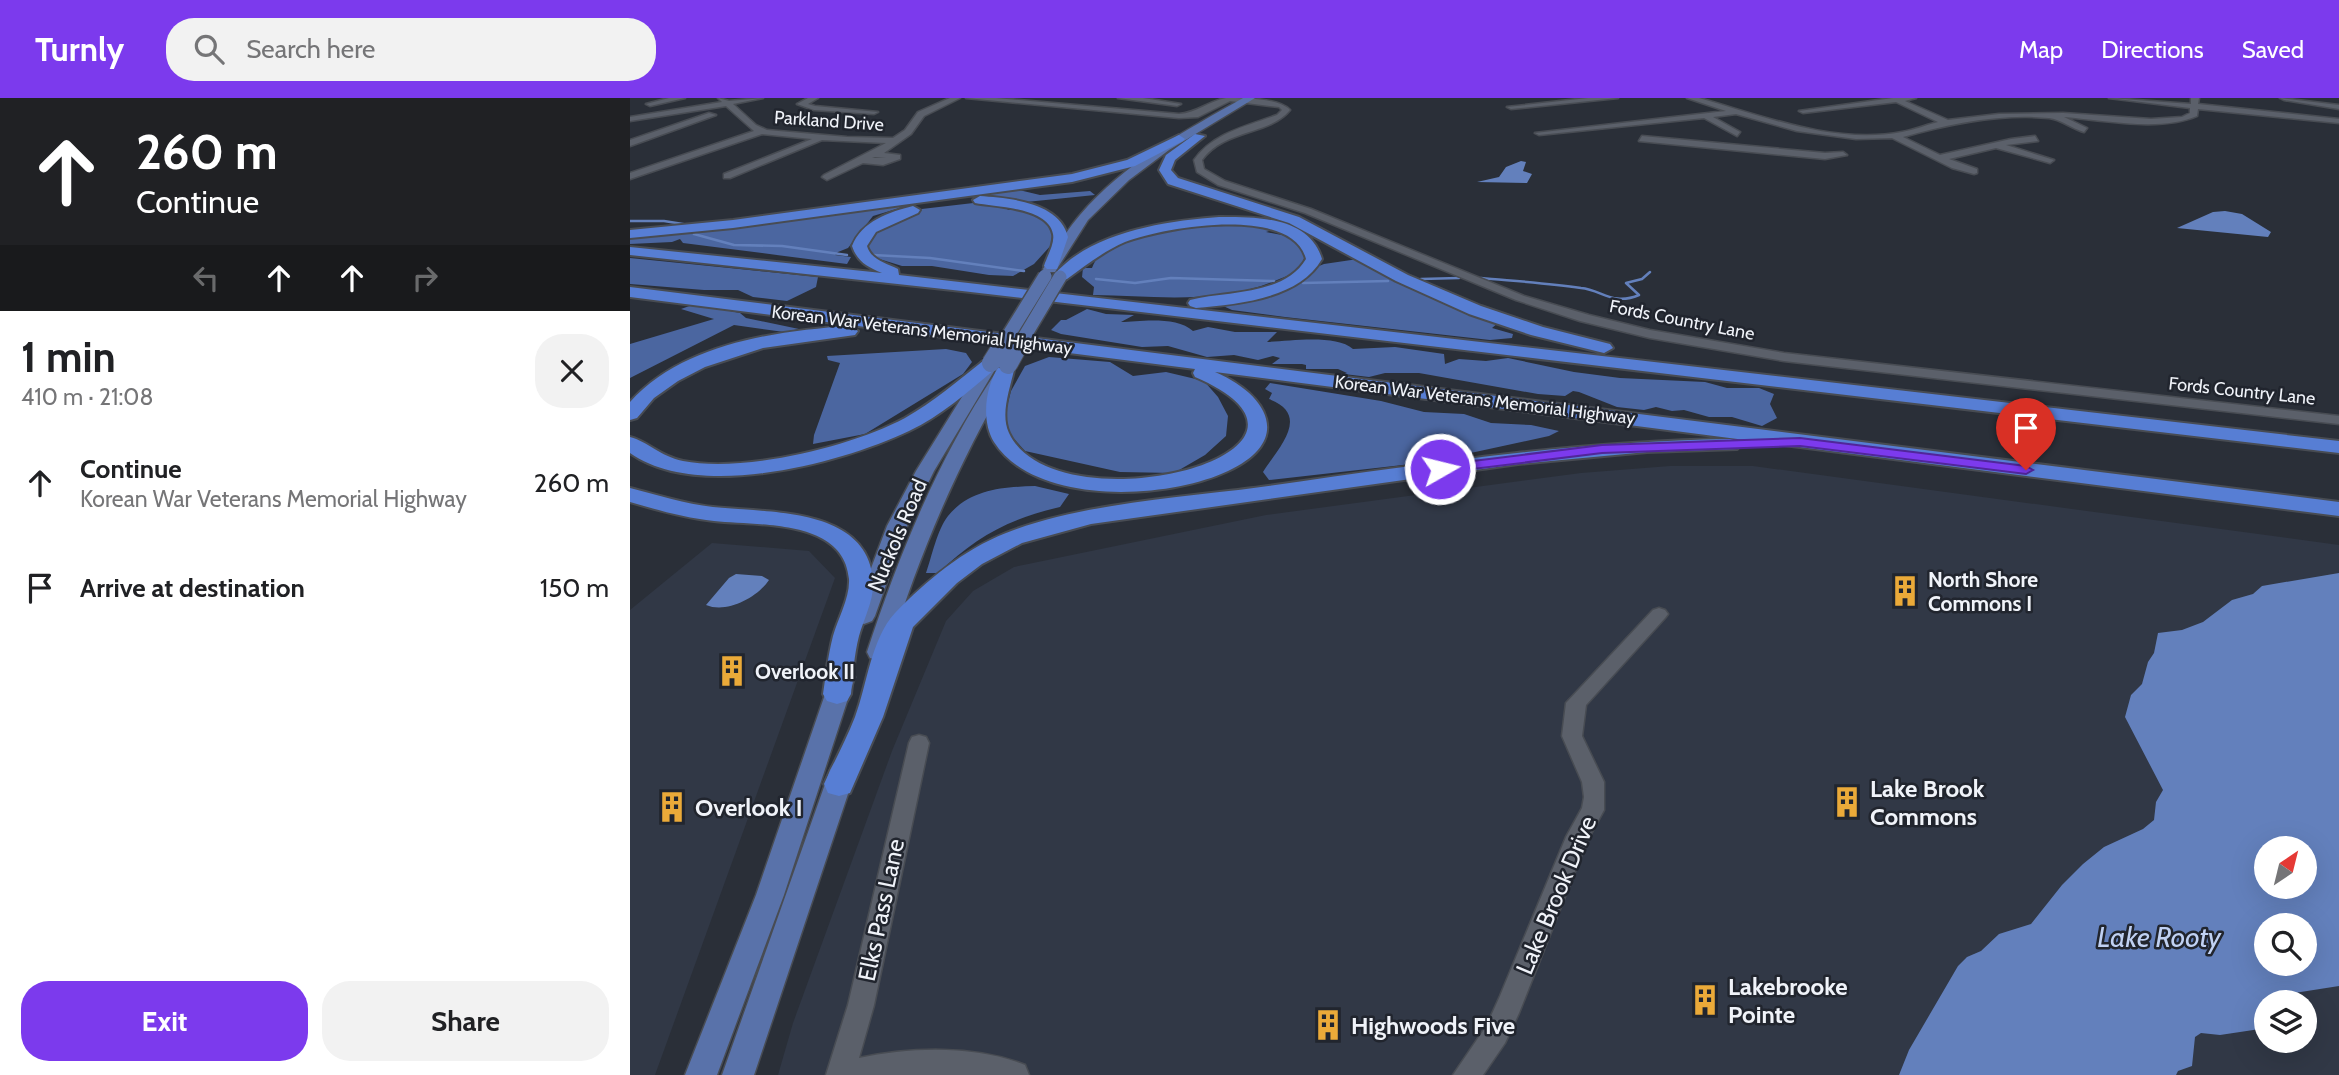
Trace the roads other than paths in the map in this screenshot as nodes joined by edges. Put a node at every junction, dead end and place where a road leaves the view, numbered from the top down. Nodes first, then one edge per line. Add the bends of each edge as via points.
1 (681, 98) edge
2 (759, 98) edge
3 (814, 98) edge
4 (956, 98) edge
5 (970, 98) edge
6 (1122, 98) edge
7 (1167, 98) edge
8 (1612, 98) edge
9 (1691, 98) edge
10 (1912, 98) edge
11 (2113, 98) edge
12 (2284, 98) edge
13 (1253, 99) edge
14 (1897, 100) edge
15 (725, 101) edge
16 (1551, 101) edge
17 (1181, 102) edge
18 (2195, 102) edge
19 (643, 105) dead end
20 (1511, 107) dead end
21 (2339, 107) edge
22 (1165, 111) dead end
23 (1737, 111) junction
24 (1803, 111) dead end
25 (874, 112) dead end
26 (712, 115) dead end
27 (2054, 115) junction
28 (1709, 117) junction
29 (630, 118) edge
30 (2339, 121) edge
31 (1947, 122) junction
32 (677, 127) junction
33 (1797, 129) junction
34 (636, 130) dead end
35 (2084, 130) dead end
36 (761, 131) junction
37 (1539, 133) dead end
38 (1737, 134) dead end
39 (1194, 135) junction
40 (1893, 135) junction
41 (822, 138) junction
42 (1642, 139) dead end
43 (2035, 139) dead end
44 (896, 141) junction
45 (630, 143) edge
46 (1996, 145) junction
47 (1779, 152) junction
48 (875, 154) junction
49 (1843, 155) dead end
50 (1940, 158) junction
51 (861, 160) junction
52 (2050, 160) dead end
53 (1974, 171) dead end
54 (630, 176) edge
55 (727, 176) dead end
56 (827, 177) dead end
57 (630, 234) edge
58 (630, 251) edge
59 (1054, 274) junction
60 (962, 285) junction
61 (630, 292) edge
62 (1068, 298) junction
63 (935, 331) junction
64 (1088, 351) junction
65 (998, 365) junction
66 (1721, 374) junction
67 (630, 414) edge
68 (2339, 420) edge
69 (1800, 442) junction
70 (630, 443) edge
71 (2339, 447) edge
72 (630, 495) edge
73 (2339, 509) edge
74 (1659, 614) dead end
75 (837, 694) junction
76 (919, 743) dead end
77 (839, 784) junction
78 (701, 1075) edge
79 (738, 1075) edge
80 (841, 1075) edge
81 (1015, 1075) edge
82 (1467, 1075) edge

1 - 19 street
2 - 15 street
3 - 25 street via 801,104
4 - 44 street via 921,114
5 - 13 street via 1179,116 1199,114 1223,101
6 - 17 street
7 - 17 street
8 - 16 street
9 - 23 street
10 - 14 street
11 - 18 street
12 - 21 street
13 - 39 main road, Nuckols Road
13 - 68 street, Fords Country Lane via 1281,105 1286,112 1205,150 1198,164 1207,176 1573,315 1664,337 1771,355
14 - 24 street
14 - 31 street
15 - 29 street
15 - 36 street, Parkland Drive
16 - 20 street
17 - 22 street
18 - 27 street via 2196,111 2190,117 2163,121
18 - 30 street
23 - 28 street
23 - 33 street
26 - 32 street
27 - 31 street
27 - 35 street
28 - 37 street
28 - 38 street
31 - 40 street
32 - 34 street
32 - 45 street
33 - 40 street via 1847,136
33 - 47 street via 1781,137
36 - 41 street, Parkland Drive
36 - 54 street
39 - 57 highway via 1131,163 1072,178
39 - 59 main road, Nuckols Road via 1122,191
39 - 66 highway via 1167,161 1165,170 1173,181 1294,220 1410,282 1486,314 1581,343
40 - 50 street
41 - 44 street, Parkland Drive
41 - 55 street
42 - 47 street
43 - 46 street
44 - 48 street
46 - 50 street
46 - 52 street
47 - 49 street
48 - 51 street
48 - 51 street via 897,158
50 - 53 street
51 - 56 street
58 - 60 highway
59 - 60 highway via 1060,239 1056,225 1034,210 996,201 957,201 906,212 873,227 860,243 861,255 877,267
59 - 62 highway via 1121,239 1189,222 1264,224 1296,234 1312,249 1309,267 1294,279 1237,299 1177,304
59 - 65 main road, Nuckols Road, bridge
60 - 62 highway
61 - 63 highway, Korean War Veterans Memorial Highway
62 - 66 highway
63 - 64 highway, Korean War Veterans Memorial Highway
63 - 67 highway via 826,332 758,344 678,375 649,394
64 - 65 highway via 1199,372 1230,385 1257,410 1258,435 1235,459 1189,478 1121,485 1063,479 1028,466 1003,444 995,419
64 - 69 highway, Korean War Veterans Memorial Highway
65 - 70 highway via 901,427 807,458 746,467 689,467 650,457
65 - 75 main road, Nuckols Road via 925,471 897,526
65 - 77 main road, Nuckols Road via 898,586
66 - 71 highway
69 - 73 highway, Korean War Veterans Memorial Highway
69 - 77 highway via 1647,446 1518,458 1089,517 1014,538 948,577 902,622 869,717
72 - 75 highway via 692,510 794,521 816,526 843,542 853,553 861,580 845,638
74 - 82 street, Lake Brook Drive via 1576,704 1572,736 1593,782 1592,810 1496,1034
75 - 78 main road, Nuckols Road via 770,895
76 - 80 street, Elks Pass Lane
77 - 79 main road, Nuckols Road
80 - 81 street via 916,1063 984,1067

